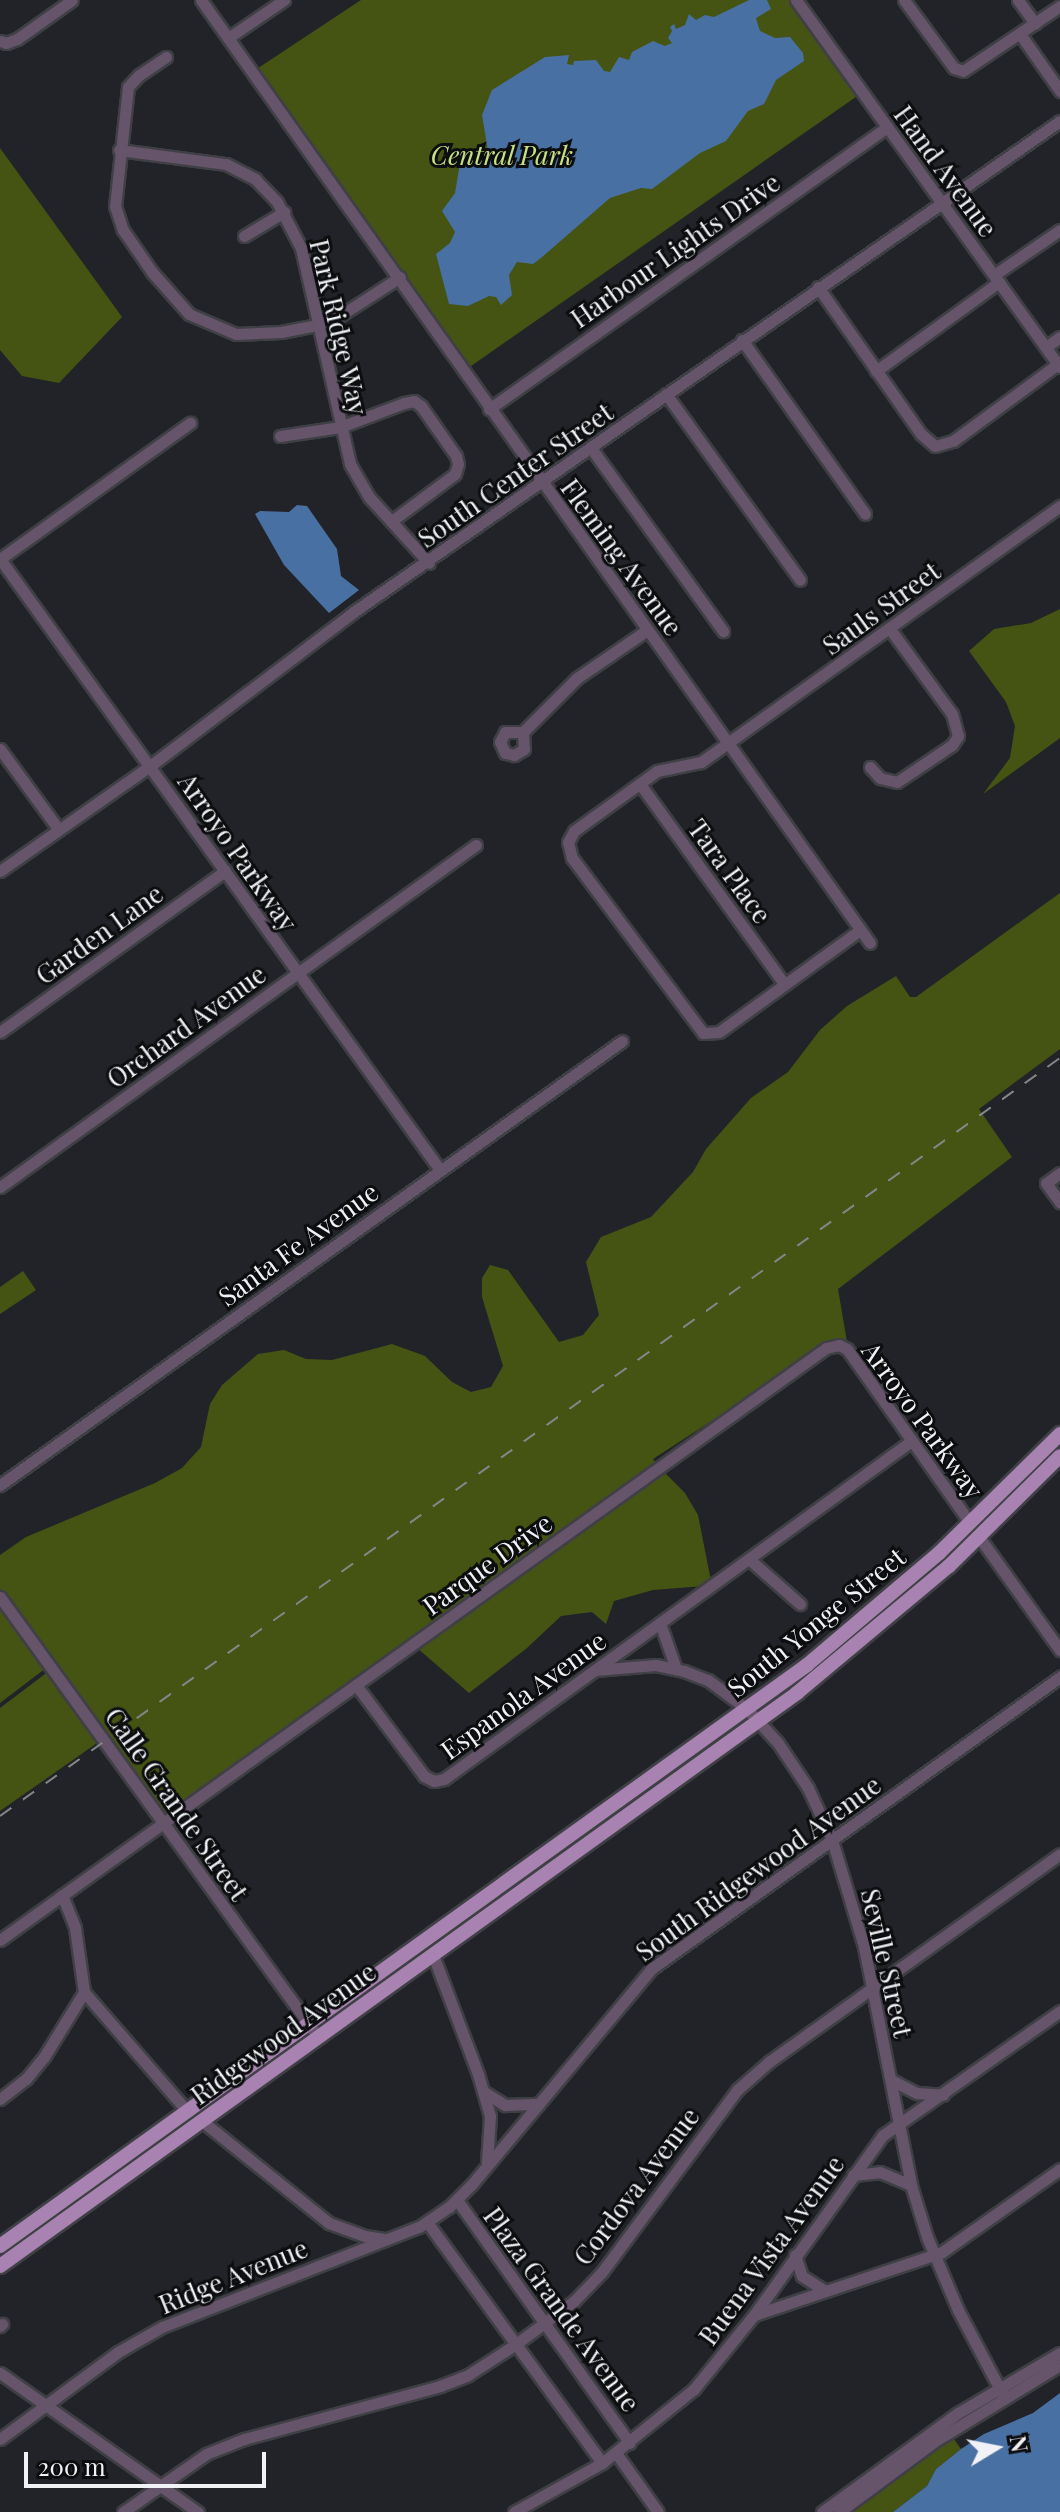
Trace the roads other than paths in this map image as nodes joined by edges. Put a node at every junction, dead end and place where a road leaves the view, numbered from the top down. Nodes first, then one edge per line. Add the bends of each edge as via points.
1 (72, 0) edge
2 (201, 0) edge
3 (284, 0) edge
4 (796, 0) edge
5 (904, 0) edge
6 (1018, 0) edge
7 (1060, 6) edge
8 (1035, 23) junction
9 (1020, 34) junction
10 (228, 38) junction
11 (0, 41) edge
12 (166, 57) dead end
13 (1060, 91) edge
14 (1060, 121) edge
15 (887, 127) junction
16 (119, 150) junction
17 (942, 203) junction
18 (284, 212) junction
19 (1060, 230) edge
20 (244, 236) dead end
21 (400, 277) junction
22 (996, 279) junction
23 (818, 287) junction
24 (316, 325) junction
25 (1060, 337) edge
26 (742, 340) junction
27 (1046, 347) junction
28 (1059, 365) edge
29 (876, 371) junction
30 (666, 394) junction
31 (489, 409) junction
32 (190, 423) dead end
33 (340, 427) junction
34 (280, 436) dead end
35 (591, 448) junction
36 (541, 482) junction
37 (1060, 506) edge
38 (865, 514) dead end
39 (393, 520) junction
40 (0, 559) edge
41 (429, 563) junction
42 (800, 580) dead end
43 (890, 629) junction
44 (647, 630) junction
45 (723, 631) dead end
46 (523, 732) dead end
47 (727, 744) junction
48 (0, 749) edge
49 (150, 766) junction
50 (870, 767) dead end
51 (640, 784) junction
52 (59, 830) junction
53 (476, 845) dead end
54 (0, 871) edge
55 (225, 871) junction
56 (860, 930) junction
57 (870, 943) dead end
58 (297, 974) junction
59 (784, 984) junction
60 (0, 1032) edge
61 (622, 1041) dead end
62 (440, 1170) junction
63 (1060, 1173) edge
64 (0, 1187) edge
65 (1060, 1202) edge
66 (839, 1345) joint
67 (1060, 1434) edge
68 (910, 1442) junction
69 (1060, 1456) edge
70 (0, 1485) edge
71 (985, 1508) junction
72 (970, 1523) junction
73 (979, 1537) junction
74 (962, 1552) junction
75 (749, 1559) junction
76 (0, 1597) edge
77 (800, 1604) dead end
78 (660, 1623) junction
79 (1060, 1650) edge
80 (676, 1669) junction
81 (595, 1670) junction
82 (1060, 1677) edge
83 (356, 1685) junction
84 (747, 1709) junction
85 (758, 1721) junction
86 (163, 1824) junction
87 (584, 1827) joint
88 (594, 1839) joint
89 (832, 1840) junction
90 (547, 1854) junction
91 (1060, 1854) edge
92 (540, 1878) junction
93 (62, 1895) junction
94 (0, 1940) edge
95 (433, 1955) junction
96 (874, 1986) junction
97 (84, 1992) junction
98 (1060, 2011) edge
99 (309, 2025) junction
100 (318, 2037) junction
101 (891, 2080) junction
102 (484, 2092) junction
103 (943, 2095) junction
104 (0, 2099) edge
105 (539, 2104) junction
106 (188, 2112) junction
107 (202, 2121) junction
108 (899, 2125) junction
109 (486, 2167) junction
110 (1060, 2169) edge
111 (853, 2175) junction
112 (911, 2185) junction
113 (457, 2200) junction
114 (427, 2222) junction
115 (385, 2239) junction
116 (0, 2246) edge
117 (795, 2255) junction
118 (934, 2256) junction
119 (0, 2266) edge
120 (825, 2291) junction
121 (754, 2315) junction
122 (545, 2322) junction
123 (516, 2344) junction
124 (1060, 2353) edge
125 (1060, 2365) edge
126 (0, 2373) edge
127 (1002, 2392) junction
128 (44, 2406) junction
129 (0, 2439) edge
130 (630, 2443) junction
131 (616, 2453) junction
132 (602, 2463) junction
133 (161, 2484) junction
134 (123, 2512) edge
135 (198, 2512) edge
136 (514, 2512) edge
137 (658, 2512) edge
138 (822, 2512) edge
139 (839, 2512) edge

1 - 11 street via 17,39
2 - 10 street, Fleming Avenue
3 - 10 street
4 - 15 street, Hand Avenue
5 - 9 street via 954,68 963,71
6 - 8 street
7 - 8 street
8 - 9 street
9 - 13 street
10 - 21 street, Fleming Avenue
12 - 16 street via 128,87
14 - 17 street, South Center Street
15 - 17 street, Hand Avenue
15 - 31 street, Harbour Lights Drive
16 - 18 street, Park Ridge Way via 226,164 255,179
16 - 24 street via 115,206 123,230 189,314 236,334
17 - 22 street, Hand Avenue
17 - 23 street, South Center Street
18 - 20 street
18 - 24 street, Park Ridge Way via 301,248
19 - 22 street
21 - 24 street
21 - 31 street, Fleming Avenue
22 - 27 street, Hand Avenue
22 - 29 street
23 - 26 street, South Center Street
23 - 29 street
24 - 33 street, Park Ridge Way
25 - 27 street
26 - 30 street, South Center Street
26 - 38 street
27 - 28 street, Hand Avenue
28 - 29 street via 953,441 935,446
30 - 35 street, South Center Street
30 - 42 street
31 - 36 street, Fleming Avenue
32 - 40 street
33 - 34 street
33 - 39 street, Park Ridge Way via 356,477
33 - 39 street via 414,401 456,456 455,474
35 - 36 street, South Center Street
35 - 45 street
36 - 41 street, South Center Street
36 - 44 street, Fleming Avenue
37 - 43 street, Sauls Street
39 - 41 street, Park Ridge Way
40 - 49 street, Arroyo Parkway
41 - 49 street, South Center Street via 352,613
43 - 47 street, Sauls Street
43 - 50 street via 952,714 958,736 897,782 880,778
44 - 46 street via 577,678
44 - 47 street, Fleming Avenue
47 - 51 street, Sauls Street via 701,762 665,767
47 - 56 street, Fleming Avenue
48 - 52 street
49 - 52 street, South Center Street
49 - 55 street, Arroyo Parkway
51 - 59 street, Tara Place
51 - 59 street, Sauls Street via 574,831 568,842 572,858 703,1033 719,1032
52 - 54 street, South Center Street
53 - 58 street, Orchard Avenue
55 - 58 street, Arroyo Parkway
55 - 60 street, Garden Lane
56 - 57 street, Fleming Avenue
56 - 59 street
58 - 62 street, Arroyo Parkway
58 - 64 street, Orchard Avenue
61 - 62 street, Santa Fe Avenue
62 - 70 street, Santa Fe Avenue
63 - 65 street via 1046,1183
66 - 68 street, Arroyo Parkway via 847,1349
66 - 83 street, Parque Drive via 826,1348
67 - 71 main road, South Yonge Street
68 - 72 street, Arroyo Parkway
68 - 75 street, Espanola Avenue
69 - 73 main road, South Yonge Street
71 - 72 main road, South Yonge Street
71 - 73 main road
72 - 74 main road
72 - 84 main road, South Yonge Street via 859,1623
73 - 74 main road, South Yonge Street
73 - 79 street, Arroyo Parkway
74 - 85 main road, South Yonge Street via 872,1633
75 - 77 street
75 - 78 street, Espanola Avenue
76 - 86 street, Calle Grande Street
78 - 80 street
78 - 81 street, Espanola Avenue
80 - 81 street, Seville Street via 656,1665
80 - 84 street, Seville Street via 719,1687
81 - 83 street, Espanola Avenue via 444,1779 434,1781 424,1776
82 - 89 street, South Ridgewood Avenue
83 - 86 street, Parque Drive
84 - 85 street, Seville Street
84 - 87 main road, South Yonge Street
85 - 88 main road, South Yonge Street
85 - 89 street, Seville Street via 808,1788
86 - 93 street, Parque Drive
86 - 99 street, Calle Grande Street
87 - 90 main road, Ridgewood Avenue
88 - 92 main road, Ridgewood Avenue
89 - 96 street, Seville Street
89 - 105 street, South Ridgewood Avenue via 651,1969
90 - 92 main road
90 - 99 main road, Ridgewood Avenue
91 - 96 street, Cordova Avenue
92 - 95 main road, Ridgewood Avenue
93 - 94 street, Parque Drive
93 - 97 street via 75,1928
95 - 100 main road, Ridgewood Avenue
95 - 102 street
96 - 101 street, Seville Street
96 - 122 street, Cordova Avenue via 737,2090 627,2243 574,2301
97 - 104 street via 44,2057
97 - 106 street
98 - 103 street, Buena Vista Avenue
99 - 100 street, Calle Grande Street
99 - 106 main road, Ridgewood Avenue
100 - 107 main road, Ridgewood Avenue
101 - 103 street via 917,2093
101 - 108 street, Seville Street
102 - 105 street via 505,2105
102 - 109 street via 491,2132
103 - 108 street, Buena Vista Avenue
105 - 109 street, South Ridgewood Avenue
106 - 116 main road, Ridgewood Avenue
107 - 115 street via 329,2223
107 - 119 main road, Ridgewood Avenue
108 - 111 street, Buena Vista Avenue via 883,2135
108 - 112 street, Seville Street
109 - 113 street, Ridge Avenue
110 - 118 street
111 - 112 street via 891,2174
111 - 117 street, Buena Vista Avenue
112 - 118 street, Seville Street
113 - 114 street, Ridge Avenue
113 - 122 street, Plaza Grande Avenue
114 - 115 street, Ridge Avenue
114 - 123 street
115 - 128 street, Ridge Avenue via 162,2327
117 - 120 street via 802,2276
117 - 121 street, Buena Vista Avenue
118 - 120 street
118 - 127 street, Seville Street
120 - 121 street
121 - 130 street, Buena Vista Avenue via 694,2389
122 - 123 street, Cordova Avenue
122 - 130 street, Plaza Grande Avenue
123 - 132 street
123 - 133 street, Cordova Avenue via 440,2386 244,2439 206,2454
124 - 127 street
125 - 127 street
126 - 128 street
127 - 138 street via 905,2450
127 - 139 street
128 - 129 street, Ridge Avenue
128 - 133 street
130 - 131 street, Buena Vista Avenue
131 - 132 street, Buena Vista Avenue
131 - 137 street, Plaza Grande Avenue
132 - 136 street, Buena Vista Avenue
133 - 134 street, Cordova Avenue
133 - 135 street

